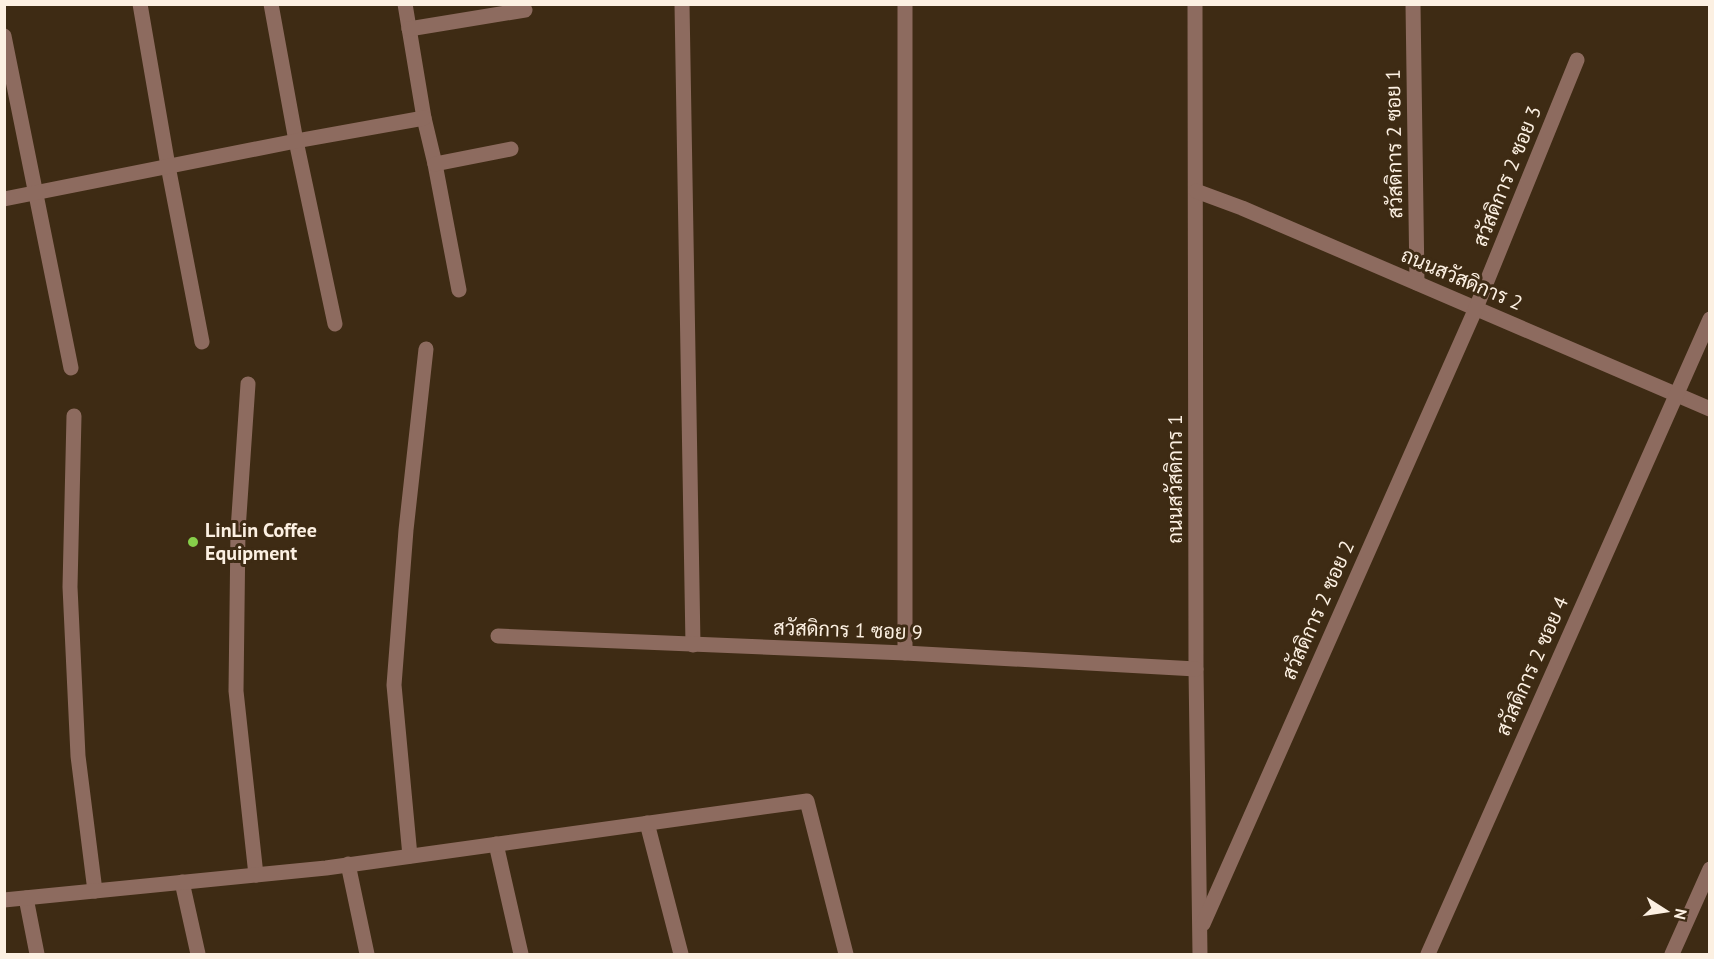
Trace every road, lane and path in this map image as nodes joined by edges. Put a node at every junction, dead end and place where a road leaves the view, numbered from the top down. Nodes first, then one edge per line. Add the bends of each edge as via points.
1 (140, 4) edge
2 (271, 4) edge
3 (405, 4) edge
4 (682, 4) edge
5 (905, 4) edge
6 (1194, 4) edge
7 (1413, 4) edge
8 (525, 10) dead end
9 (409, 29) junction
10 (4, 36) edge
11 (1577, 60) dead end
12 (424, 118) junction
13 (296, 141) junction
14 (511, 149) dead end
15 (435, 164) junction
16 (168, 166) junction
17 (1196, 191) junction
18 (35, 193) junction
19 (4, 199) edge
20 (1417, 283) junction
21 (459, 290) dead end
22 (1476, 308) junction
23 (1710, 319) edge
24 (335, 324) dead end
25 (202, 342) dead end
26 (426, 349) dead end
27 (71, 368) dead end
28 (248, 384) dead end
29 (1675, 394) junction
30 (1710, 409) edge
31 (74, 416) dead end
32 (498, 636) dead end
33 (693, 645) junction
34 (905, 653) junction
35 (1196, 669) junction
36 (647, 823) junction
37 (496, 844) junction
38 (410, 856) junction
39 (348, 864) junction
40 (1710, 869) edge
41 (256, 875) junction
42 (182, 882) junction
43 (95, 891) junction
44 (26, 898) junction
45 (4, 900) edge
46 (1200, 930) junction
47 (37, 954) edge
48 (198, 954) edge
49 (367, 954) edge
50 (521, 954) edge
51 (681, 954) edge
52 (846, 954) edge
53 (1200, 954) edge
54 (1428, 954) edge
55 (1672, 954) edge

1 - 16 street
2 - 13 street
3 - 9 street
4 - 33 street
5 - 34 street
6 - 17 street, ถนนสวัสดิการ 1
7 - 20 street, สวัสดิการ 2 ซอย 1
8 - 9 street
9 - 12 street
10 - 18 street
11 - 22 street, สวัสดิการ 2 ซอย 3
12 - 13 street
12 - 15 street
13 - 16 street
13 - 24 street
14 - 15 street
15 - 21 street
16 - 18 street
16 - 25 street
17 - 20 street, ถนนสวัสดิการ 2
17 - 35 street, ถนนสวัสดิการ 1
18 - 19 street
18 - 27 street
20 - 22 street, ถนนสวัสดิการ 2
22 - 29 street, ถนนสวัสดิการ 2
22 - 46 street, สวัสดิการ 2 ซอย 2
23 - 29 street, สวัสดิการ 2 ซอย 4
26 - 38 street via 394,685
28 - 41 street via 238,530 236,691
29 - 30 street, ถนนสวัสดิการ 2
29 - 54 street, สวัสดิการ 2 ซอย 4
31 - 43 street via 70,587 78,756
32 - 33 street, สวัสดิการ 1 ซอย 9
33 - 34 street, สวัสดิการ 1 ซอย 9
34 - 35 street, สวัสดิการ 1 ซอย 9
35 - 46 street, ถนนสวัสดิการ 1
36 - 37 street
36 - 51 street
36 - 52 street via 807,801
37 - 38 street
37 - 50 street
38 - 39 street
39 - 41 street
39 - 49 street
40 - 55 street
41 - 42 street
42 - 43 street
42 - 48 street
43 - 44 street
44 - 45 street
44 - 47 street
46 - 53 street, ถนนสวัสดิการ 1

